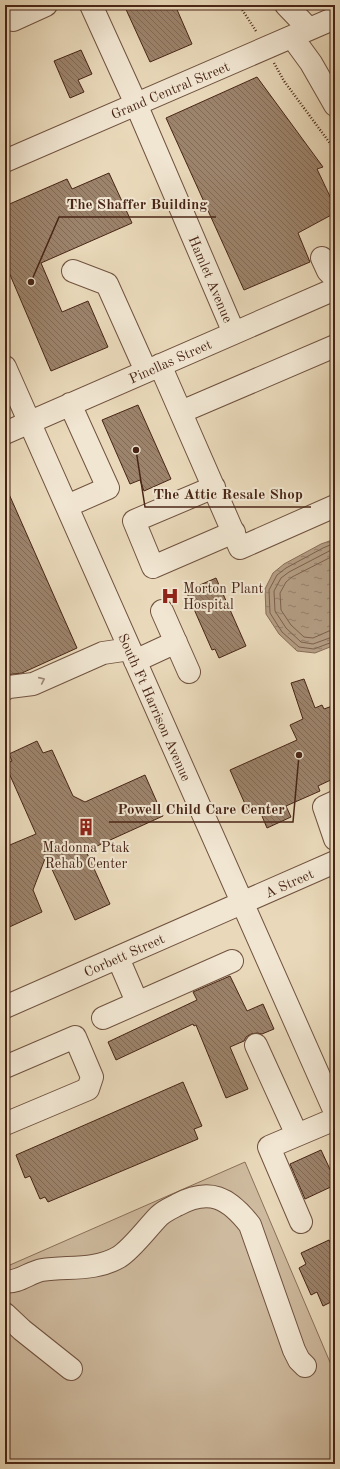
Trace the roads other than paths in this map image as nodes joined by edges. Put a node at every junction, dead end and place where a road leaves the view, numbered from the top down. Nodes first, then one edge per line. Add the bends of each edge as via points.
1 (46, 5) edge
2 (91, 5) edge
3 (286, 5) edge
4 (8, 18) edge
5 (335, 18) edge
6 (300, 33) junction
7 (136, 104) junction
8 (335, 105) edge
9 (5, 161) edge
10 (322, 258) dead end
11 (73, 271) dead end
12 (335, 278) edge
13 (335, 289) edge
14 (234, 333) junction
15 (335, 346) edge
16 (5, 367) edge
17 (153, 368) junction
18 (70, 404) junction
19 (181, 412) junction
20 (29, 422) junction
21 (5, 433) edge
22 (214, 487) junction
23 (67, 506) junction
24 (335, 506) edge
25 (234, 532) junction
26 (162, 611) dead end
27 (176, 642) junction
28 (133, 655) junction
29 (189, 672) dead end
30 (5, 689) edge
31 (335, 802) edge
32 (335, 839) edge
33 (335, 862) edge
34 (243, 904) junction
35 (118, 958) junction
36 (232, 961) dead end
37 (137, 1002) junction
38 (5, 1007) edge
39 (103, 1018) dead end
40 (256, 1045) dead end
41 (5, 1067) edge
42 (335, 1112) edge
43 (335, 1119) edge
44 (5, 1124) edge
45 (296, 1135) junction
46 (301, 1222) dead end
47 (5, 1281) edge
48 (5, 1314) edge
49 (305, 1366) dead end
50 (72, 1370) dead end

1 - 4 street
2 - 7 street, Hamlet Avenue
3 - 6 street
5 - 6 street, Grand Central Street
6 - 7 street, Grand Central Street
6 - 8 street via 311,63
7 - 9 street, Grand Central Street
7 - 14 street, Hamlet Avenue
10 - 12 street via 328,271
11 - 17 street via 107,284
13 - 14 street, Pinellas Street
14 - 17 street, Pinellas Street
15 - 19 street
16 - 20 street, South Ft Harrison Avenue
17 - 18 street, Pinellas Street
17 - 19 street
18 - 20 street, Pinellas Street
18 - 23 street via 108,488
19 - 22 street
20 - 21 street, Pinellas Street
20 - 23 street, South Ft Harrison Avenue
22 - 25 street
22 - 25 street via 134,521 153,567
23 - 28 street, South Ft Harrison Avenue
24 - 25 street via 240,548
26 - 27 street
27 - 28 street
27 - 29 street
30 -> 28 street via 33,684 103,653
28 - 34 street, South Ft Harrison Avenue
31 - 32 street via 324,807
33 - 34 street, A Street
34 - 35 street, Corbett Street
34 - 42 street, South Ft Harrison Avenue
35 - 37 street
35 - 38 street, Corbett Street
36 - 37 street
37 - 39 street
40 - 45 street
41 - 44 street via 76,1037 92,1077 88,1089
43 - 45 street
45 - 46 street via 269,1147
47 - 49 street via 13,1282 41,1270 86,1268 105,1264 120,1256 161,1214 183,1201 206,1195 226,1201 239,1211 250,1225 294,1350
48 - 50 street

